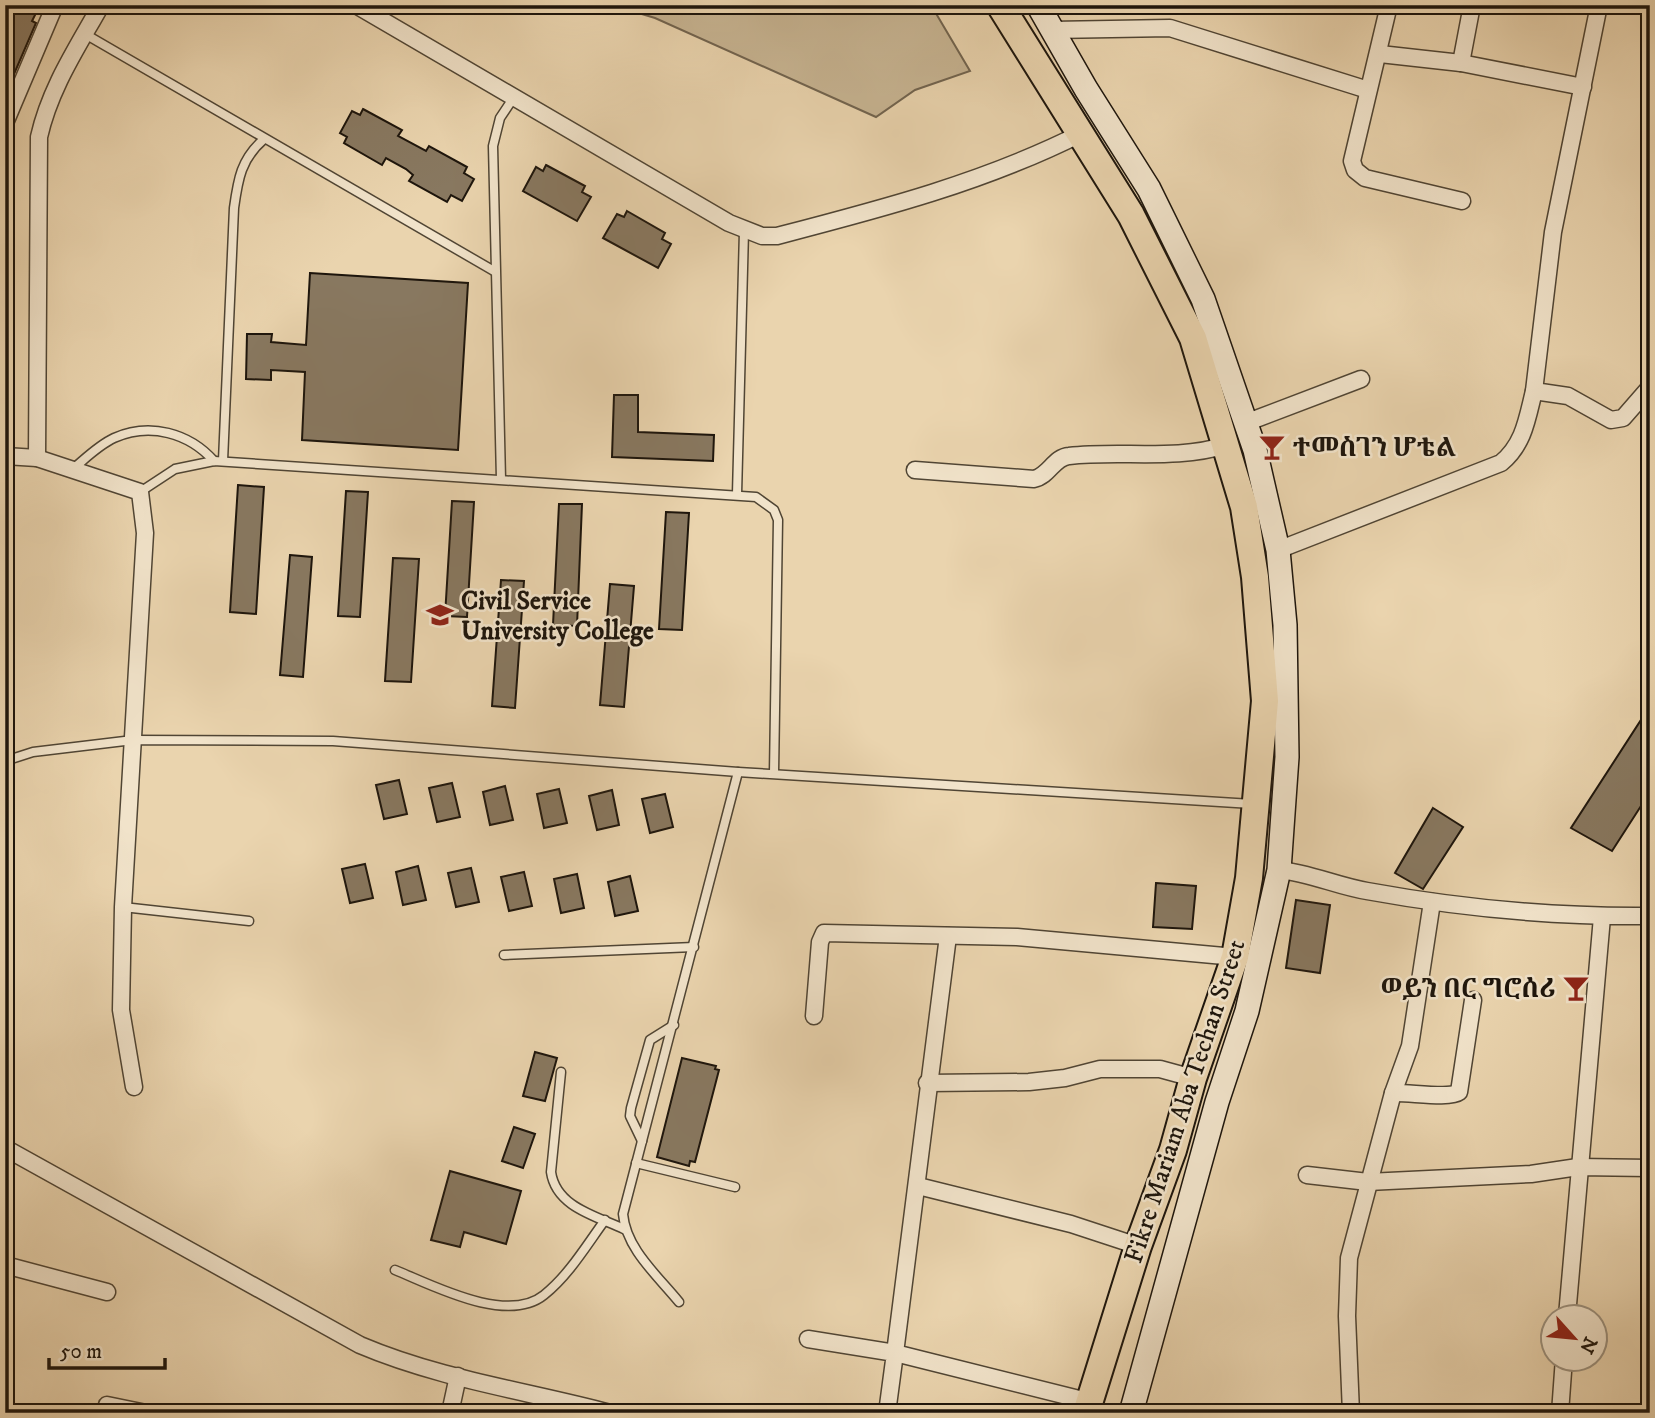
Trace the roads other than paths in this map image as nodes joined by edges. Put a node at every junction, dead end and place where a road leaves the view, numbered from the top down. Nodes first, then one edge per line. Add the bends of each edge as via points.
1 (55, 5) edge
2 (101, 5) edge
3 (356, 5) edge
4 (1000, 5) edge
5 (1038, 5) edge
6 (1389, 5) edge
7 (1472, 5) edge
8 (1599, 5) edge
9 (1052, 30) junction
10 (85, 34) junction
11 (1380, 54) junction
12 (1461, 62) junction
13 (1583, 87) junction
14 (1368, 90) junction
15 (514, 97) junction
16 (5, 123) edge
17 (1082, 133) junction
18 (264, 139) junction
19 (1462, 201) dead end
20 (744, 231) junction
21 (494, 271) junction
22 (1361, 379) dead end
23 (1650, 387) edge
24 (1534, 391) junction
25 (1248, 422) junction
26 (1226, 444) junction
27 (5, 456) edge
28 (37, 458) junction
29 (218, 461) junction
30 (74, 468) junction
31 (915, 470) dead end
32 (501, 479) junction
33 (140, 492) junction
34 (737, 494) junction
35 (1255, 504) junction
36 (1278, 550) junction
37 (133, 740) junction
38 (5, 761) edge
39 (738, 772) junction
40 (774, 773) junction
41 (1255, 804) junction
42 (1279, 870) junction
43 (1432, 902) junction
44 (124, 907) junction
45 (1650, 916) edge
46 (1602, 917) junction
47 (249, 921) dead end
48 (948, 936) junction
49 (694, 947) junction
50 (504, 955) dead end
51 (1235, 957) junction
52 (1473, 1000) dead end
53 (814, 1016) dead end
54 (674, 1025) junction
55 (561, 1072) dead end
56 (1193, 1078) junction
57 (927, 1083) junction
58 (134, 1087) dead end
59 (1393, 1093) junction
60 (642, 1141) junction
61 (5, 1148) edge
62 (636, 1163) junction
63 (1578, 1167) junction
64 (1650, 1168) edge
65 (1307, 1175) dead end
66 (1368, 1182) junction
67 (918, 1186) junction
68 (735, 1187) dead end
69 (605, 1220) junction
70 (624, 1229) junction
71 (1138, 1246) junction
72 (5, 1265) edge
73 (395, 1270) dead end
74 (107, 1292) dead end
75 (679, 1302) dead end
76 (1568, 1302) edge
77 (808, 1339) dead end
78 (895, 1353) junction
79 (1563, 1372) edge
80 (458, 1376) junction
81 (107, 1405) dead end
82 (1087, 1407) edge
83 (570, 1408) edge
84 (146, 1413) edge
85 (450, 1413) edge
86 (610, 1413) edge
87 (887, 1413) edge
88 (1131, 1413) edge
89 (1351, 1413) edge
90 (1560, 1413) edge

1 - 16 street
2 - 10 street
3 - 15 street
4 - 17 main road, Fikre Mariam Aba Techan Street
5 - 9 street
6 - 11 street
7 - 12 street
8 - 13 street
9 - 14 street via 1170,28
9 - 25 street via 1149,189 1203,299
10 - 18 lane
10 - 28 street via 51,97 39,137
11 - 12 street
11 - 14 street
12 - 13 street
13 - 24 street via 1553,232
14 - 19 street via 1352,162 1355,170 1365,177
15 - 20 street
15 - 21 lane via 499,118 492,146
17 - 20 street via 1035,156 887,208 777,236
17 - 26 main road, Fikre Mariam Aba Techan Street via 1131,215 1193,338
18 - 21 lane
18 - 29 lane via 248,153 238,177
20 - 34 lane
21 - 32 lane
22 - 25 street
23 - 24 street via 1623,418 1611,420 1568,396
24 - 36 street via 1521,440 1501,463
25 - 35 street
26 - 31 street via 1203,452 1065,456 1034,479
26 - 35 main road, Fikre Mariam Aba Techan Street
27 - 28 street
28 - 30 street
29 - 30 lane via 192,440 159,431 116,437
29 - 32 lane
29 - 33 lane via 175,469
30 - 33 street
32 - 34 lane
33 - 37 street via 145,533
34 - 40 lane via 756,497 774,510 778,520
35 - 36 street
35 - 41 main road, Fikre Mariam Aba Techan Street via 1255,577 1265,701
36 - 42 street via 1285,625 1287,757
37 - 38 lane via 33,752
37 - 39 lane via 333,741
37 - 44 street
39 - 40 lane
39 - 49 lane
40 - 41 lane
41 - 51 main road, Fikre Mariam Aba Techan Street via 1250,878
42 - 43 street
42 - 88 street via 1247,1011 1217,1102
43 - 46 street
43 - 59 street via 1410,1046
44 - 47 lane
44 - 58 street via 121,1010
45 - 46 street
46 - 63 street
48 - 51 street via 1017,937
48 - 53 street via 824,933
48 - 57 street
49 - 50 lane
49 - 54 lane
51 - 56 main road, Fikre Mariam Aba Techan Street
52 - 59 street via 1459,1093 1447,1097 1420,1091
54 - 60 lane
54 - 60 lane via 650,1040 631,1108
55 - 69 lane via 553,1185 565,1201
56 - 57 street via 1160,1069 1100,1069 1029,1082
56 - 71 main road, Fikre Mariam Aba Techan Street via 1174,1150
57 - 67 street
59 - 66 street
60 - 62 lane
61 - 80 street via 360,1345
62 - 68 lane
62 - 70 lane via 623,1214
63 - 64 street
63 - 66 street via 1531,1174
63 - 76 street
65 - 66 street
66 - 89 street via 1349,1258
67 - 71 street via 1071,1224
67 - 78 street
69 - 70 lane
69 - 73 lane via 565,1275 541,1297 516,1306 471,1300
70 - 75 lane
71 - 82 main road, Fikre Mariam Aba Techan Street
72 - 74 street
77 - 78 street
78 - 82 street
78 - 87 street
79 - 90 street
80 - 83 street
80 - 85 street
81 - 84 street
83 - 86 street

